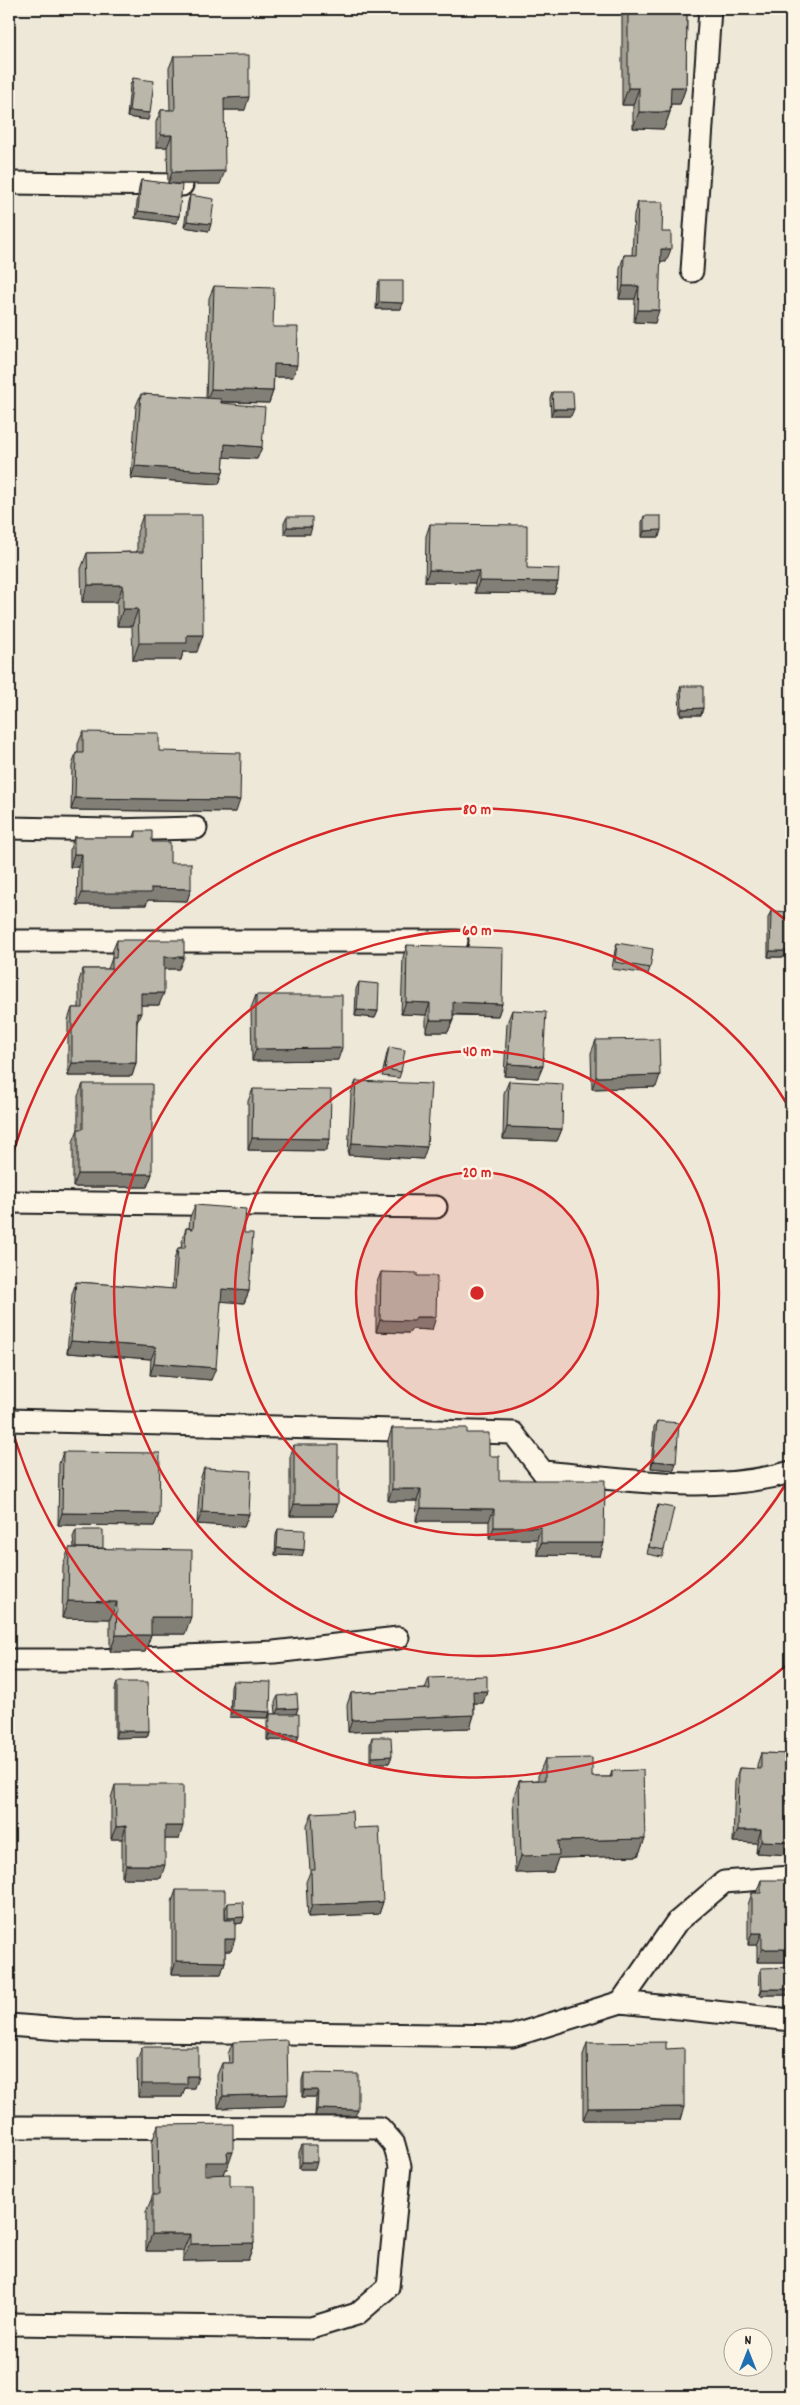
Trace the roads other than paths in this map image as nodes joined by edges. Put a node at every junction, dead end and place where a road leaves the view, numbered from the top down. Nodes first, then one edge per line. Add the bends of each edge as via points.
1 (710, 9) edge
2 (9, 183) edge
3 (182, 185) edge
4 (692, 271) dead end
5 (9, 828) edge
6 (196, 828) dead end
7 (9, 940) edge
8 (457, 940) dead end
9 (9, 1202) edge
10 (436, 1207) dead end
11 (9, 1420) edge
12 (791, 1472) edge
13 (398, 1638) dead end
14 (9, 1660) edge
15 (791, 1877) edge
16 (621, 2002) junction
17 (791, 2020) edge
18 (9, 2025) edge
19 (9, 2127) edge
20 (9, 2324) edge

1 - 4 lane
2 - 3 lane
5 - 6 lane
7 - 8 lane
9 - 10 lane
11 - 12 lane via 513,1433 543,1472 684,1484 769,1478
13 - 14 lane via 274,1652 98,1660
15 - 16 lane via 724,1882 676,1923
16 - 17 lane
16 - 18 lane via 512,2036 73,2030
19 - 20 lane via 380,2128 394,2144 400,2166 388,2287 357,2314 311,2328

